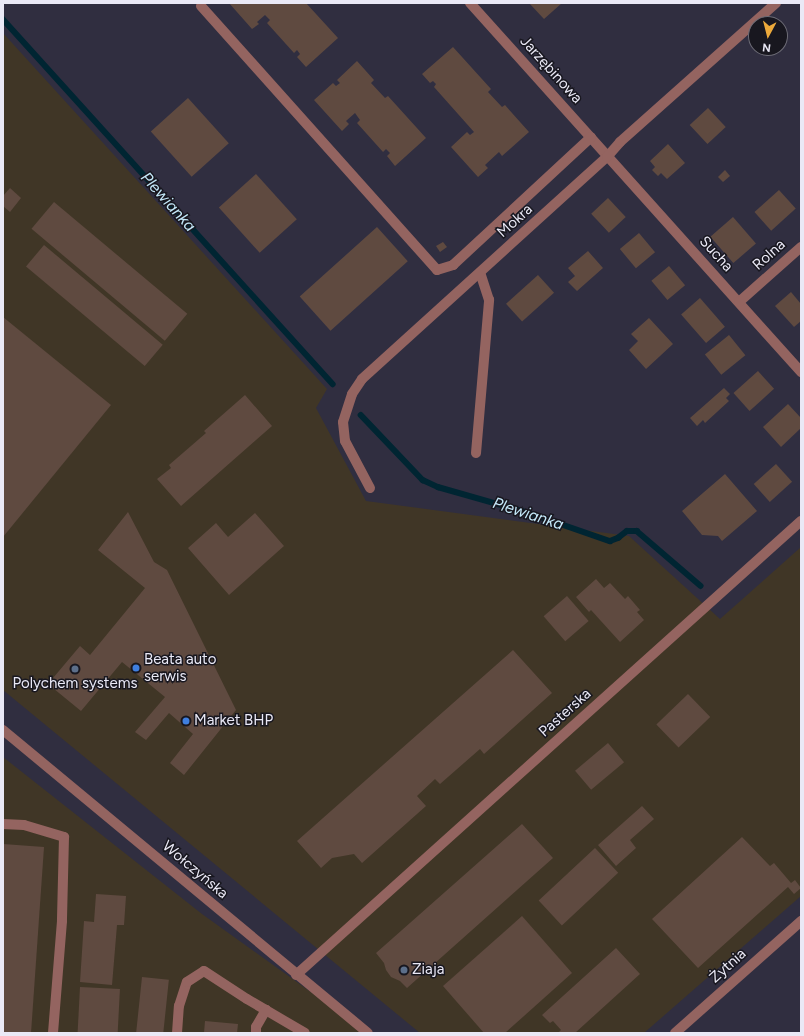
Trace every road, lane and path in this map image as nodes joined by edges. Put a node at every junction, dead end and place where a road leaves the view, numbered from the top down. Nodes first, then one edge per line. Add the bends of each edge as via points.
1 (470, 3) edge
2 (776, 3) edge
3 (200, 6) dead end
4 (592, 137) junction
5 (608, 157) junction
6 (801, 247) edge
7 (480, 273) junction
8 (739, 302) junction
9 (801, 372) edge
10 (476, 453) dead end
11 (370, 488) dead end
12 (801, 520) edge
13 (3, 730) edge
14 (3, 824) edge
15 (801, 921) edge
16 (296, 974) junction
17 (266, 1010) junction
18 (53, 1033) edge
19 (176, 1033) edge
20 (256, 1033) edge
21 (305, 1033) edge
22 (368, 1033) edge
23 (675, 1033) edge

1 - 4 street, Jarzębinowa
2 - 5 street, Mokra via 620,142
3 - 4 street via 437,270 453,265
4 - 5 street, Jarzębinowa
5 - 7 street, Mokra
5 - 8 street, Sucha
6 - 8 street, Rolna
7 - 10 street via 489,300
7 - 11 street, Mokra via 362,378 352,394 343,422 345,440
8 - 9 street, Sucha
12 - 16 street, Pasterska
13 - 16 street, Wołczyńska
14 - 18 street via 24,824 64,837 62,921
15 - 23 street, Żytnia
16 - 22 street, Wołczyńska
17 - 19 street via 204,971 187,982 179,1006
17 - 20 street via 256,1027
17 - 21 street

